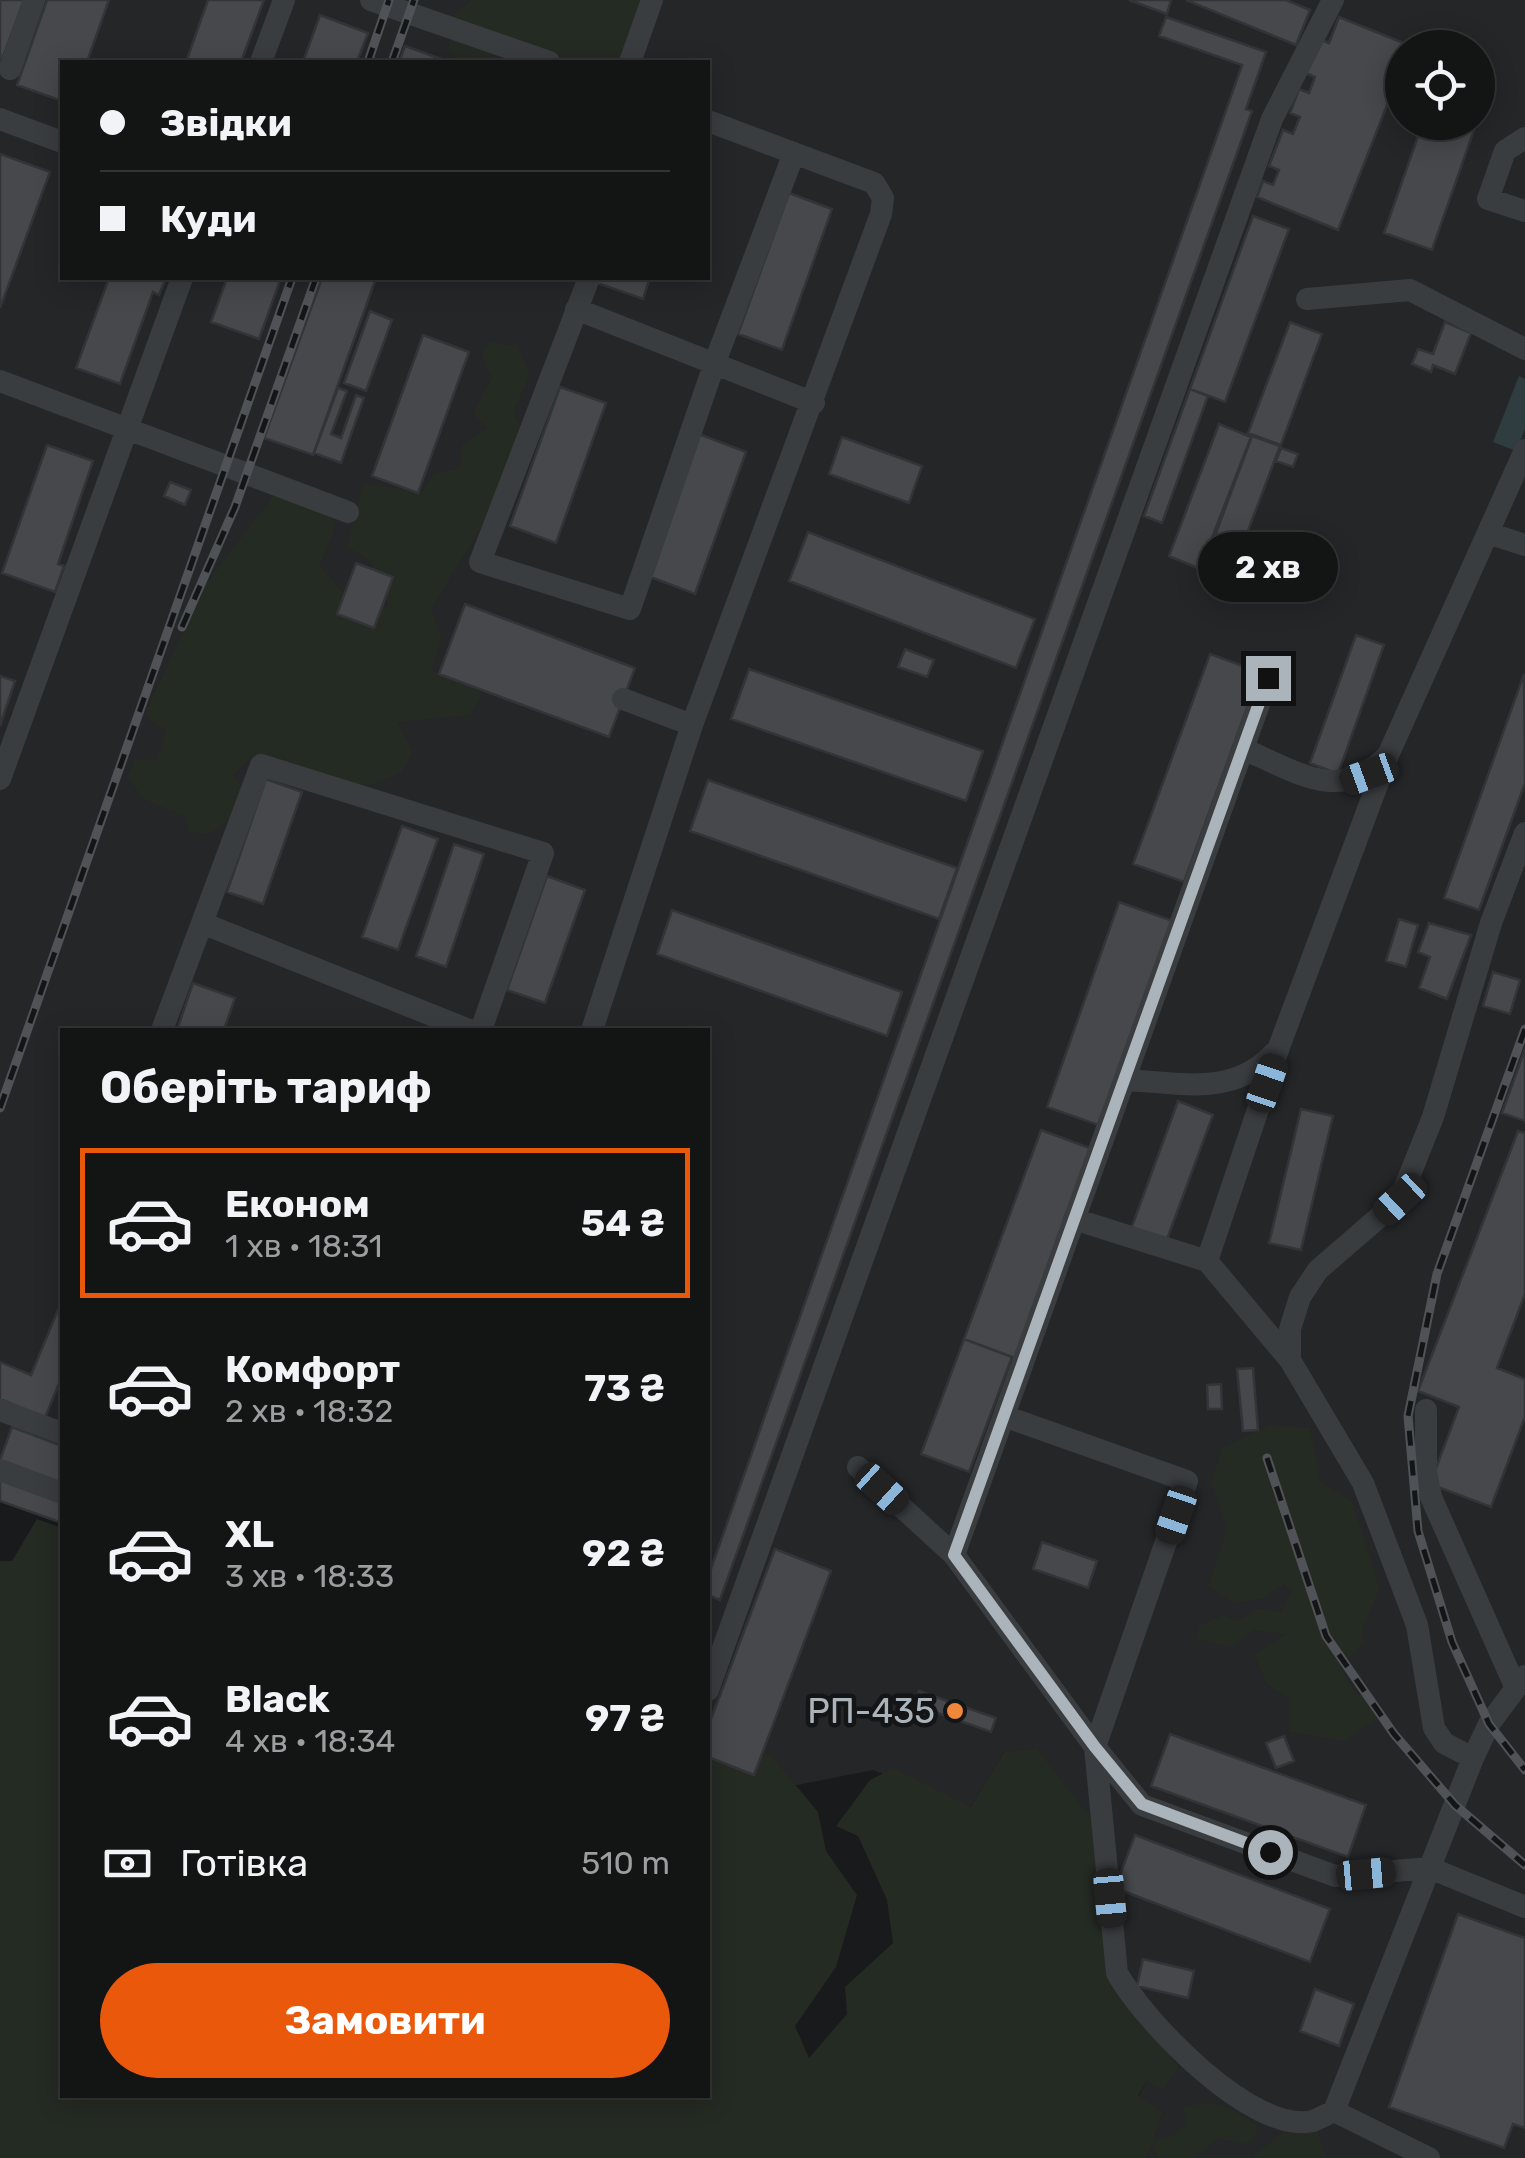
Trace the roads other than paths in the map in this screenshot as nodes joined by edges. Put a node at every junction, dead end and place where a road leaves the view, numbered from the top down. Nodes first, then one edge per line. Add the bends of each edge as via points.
1 (34, 0) edge
2 (284, 0) edge
3 (371, 0) edge
4 (652, 0) edge
5 (1333, 0) edge
6 (262, 60) edge
7 (544, 60) edge
8 (631, 60) edge
9 (10, 69) dead end
10 (0, 119) edge
11 (710, 122) edge
12 (1525, 138) edge
13 (60, 141) edge
14 (794, 153) junction
15 (1525, 211) edge
16 (181, 280) edge
17 (587, 280) edge
18 (1308, 300) dead end
19 (576, 309) junction
20 (1525, 349) edge
21 (715, 362) junction
22 (0, 382) edge
23 (814, 403) junction
24 (127, 427) junction
25 (1525, 450) edge
26 (348, 512) dead end
27 (1488, 533) junction
28 (1525, 545) edge
29 (1268, 678) dead end
30 (623, 700) dead end
31 (692, 725) junction
32 (1243, 749) junction
33 (1390, 754) junction
34 (0, 779) edge
35 (1525, 833) edge
36 (202, 923) junction
37 (163, 1028) edge
38 (464, 1028) edge
39 (482, 1028) edge
40 (593, 1028) edge
41 (1280, 1047) junction
42 (1124, 1080) junction
43 (1074, 1219) junction
44 (1207, 1261) junction
45 (1290, 1360) junction
46 (1426, 1410) dead end
47 (1004, 1416) junction
48 (3, 1419) edge
49 (60, 1424) edge
50 (858, 1467) dead end
51 (0, 1470) edge
52 (60, 1492) edge
53 (954, 1555) junction
54 (710, 1678) edge
55 (1520, 1681) edge
56 (1095, 1747) junction
57 (1474, 1758) junction
58 (1430, 1868) junction
59 (1525, 1906) edge
60 (1334, 2111) junction
61 (1429, 2158) edge

1 - 9 street
2 - 6 street
3 - 7 street
4 - 8 street
5 - 54 street via 1272,118
10 - 13 street
11 - 14 street
12 - 15 street via 1505,151 1488,199
14 - 21 street
14 - 23 street via 874,183 883,198
16 - 24 street
17 - 19 street
18 - 20 street via 1410,290
19 - 21 street
19 - 21 street via 480,562 630,609
21 - 23 street
22 - 24 street
23 - 31 street
24 - 26 street
24 - 34 street
25 - 27 street
27 - 28 street
27 - 33 street
29 - 32 street
30 - 31 street
31 - 40 street
32 - 33 street via 1325,782 1369,774
32 - 42 street
33 - 41 street
35 - 45 street via 1400,1199 1318,1270 1290,1329
36 - 37 street
36 - 38 street
36 - 39 street via 261,765 543,853
41 - 42 street via 1256,1072 1226,1084
41 - 44 street
42 - 43 street
43 - 44 street
43 - 47 street
44 - 45 street
45 - 57 street via 1363,1483 1417,1625 1434,1728 1444,1743
46 - 55 street via 1431,1497
47 - 53 street
47 - 56 street via 1187,1482
48 - 49 street
50 - 53 street
51 - 52 street
53 - 56 street
55 - 57 street
56 - 58 street via 1142,1804 1335,1876
56 - 60 street via 1117,1974 1130,1997 1198,2070 1234,2094 1280,2117 1310,2122
57 - 58 street
58 - 59 street
58 - 60 street
60 - 61 street

